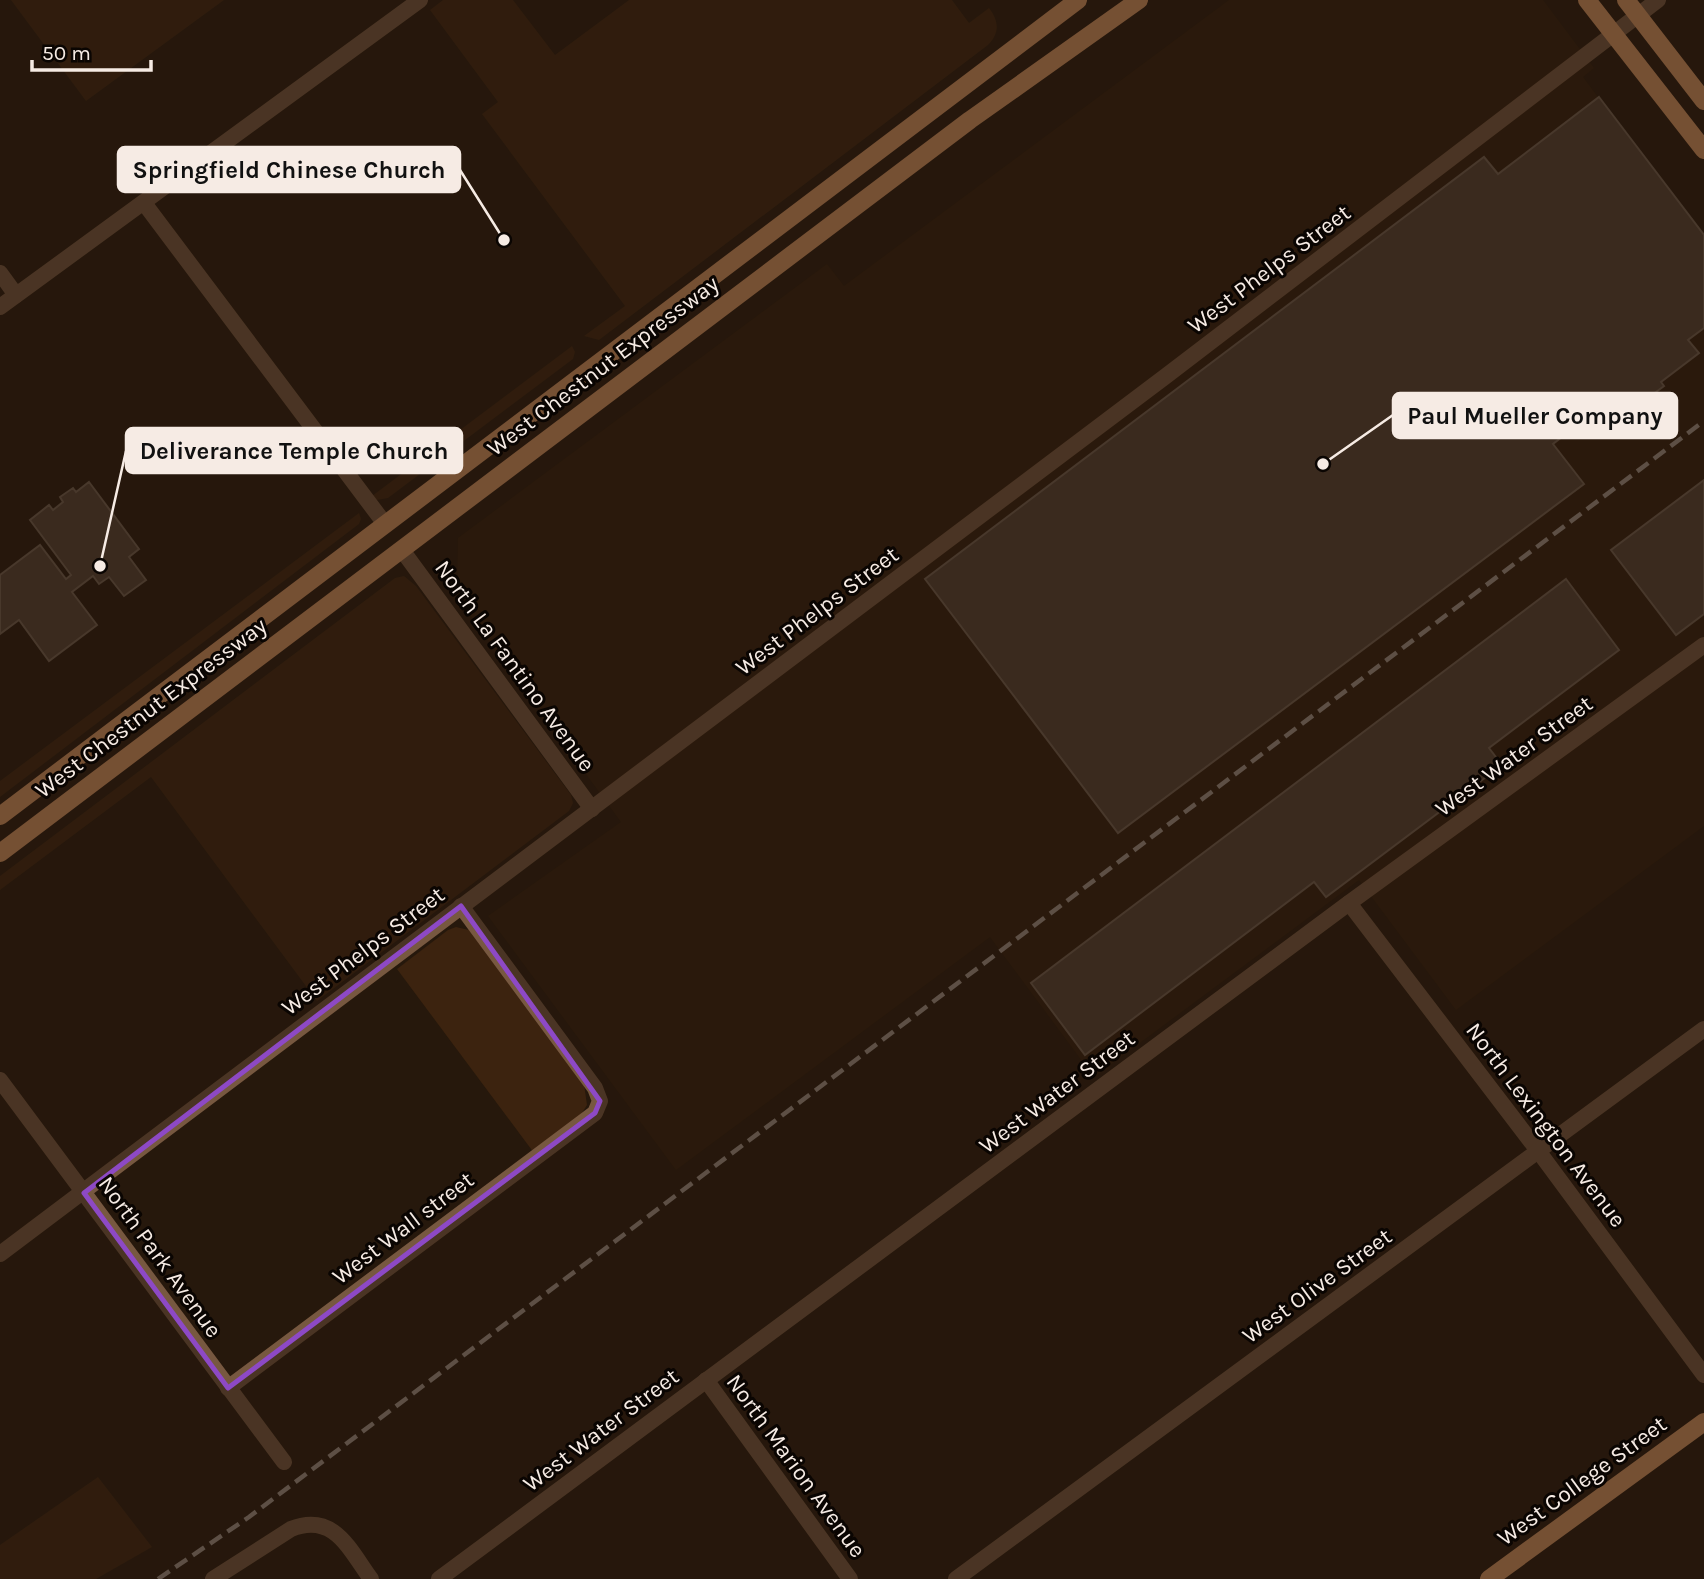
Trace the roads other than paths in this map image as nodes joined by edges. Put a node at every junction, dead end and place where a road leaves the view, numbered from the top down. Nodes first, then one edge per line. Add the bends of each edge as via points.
1 (421, 0) edge
2 (1078, 0) edge
3 (1139, 0) edge
4 (1587, 0) edge
5 (1626, 0) edge
6 (1658, 0) edge
7 (1637, 16) junction
8 (1614, 36) junction
9 (1704, 102) edge
10 (1704, 150) edge
11 (144, 203) junction
12 (0, 273) edge
13 (16, 295) junction
14 (0, 307) edge
15 (385, 524) junction
16 (402, 550) junction
17 (1704, 645) edge
18 (592, 809) junction
19 (0, 816) edge
20 (0, 853) edge
21 (1349, 904) junction
22 (461, 906) junction
23 (1704, 1028) edge
24 (0, 1080) edge
25 (1539, 1152) junction
26 (84, 1193) junction
27 (0, 1254) edge
28 (1704, 1375) edge
29 (706, 1380) junction
30 (228, 1388) junction
31 (1704, 1422) edge
32 (284, 1462) dead end
33 (213, 1579) edge
34 (371, 1579) edge
35 (439, 1579) edge
36 (850, 1579) edge
37 (956, 1579) edge
38 (1489, 1579) edge

1 - 11 street
2 - 15 main road, West Chestnut Expressway
3 - 16 main road, West Chestnut Expressway via 970,120
4 - 8 main road
5 - 7 main road
6 - 7 street, West Phelps Street
7 - 8 street, West Phelps Street
7 - 9 main road
8 - 10 main road
8 - 18 street, West Phelps Street
11 - 13 street
11 - 15 street
12 - 13 street
13 - 14 street
15 - 19 main road, West Chestnut Expressway
16 - 18 street, North La Fantino Avenue
16 - 20 main road, West Chestnut Expressway
17 - 21 street, West Water Street
18 - 22 street, West Phelps Street
21 - 25 street, North Lexington Avenue
21 - 29 street, West Water Street
22 - 26 street, West Phelps Street
22 - 30 street, West Wall street via 596,1088 600,1101 594,1113
23 - 25 street, West Olive Street
24 - 26 street, North Park Avenue
25 - 28 street, North Lexington Avenue
25 - 37 street, West Olive Street
26 - 27 street, West Phelps Street
26 - 30 street, North Park Avenue
29 - 35 street, West Water Street
29 - 36 street, North Marion Avenue
30 - 32 street, North Park Avenue
31 - 38 main road, West College Street
33 - 34 street via 303,1524 326,1526 336,1533

